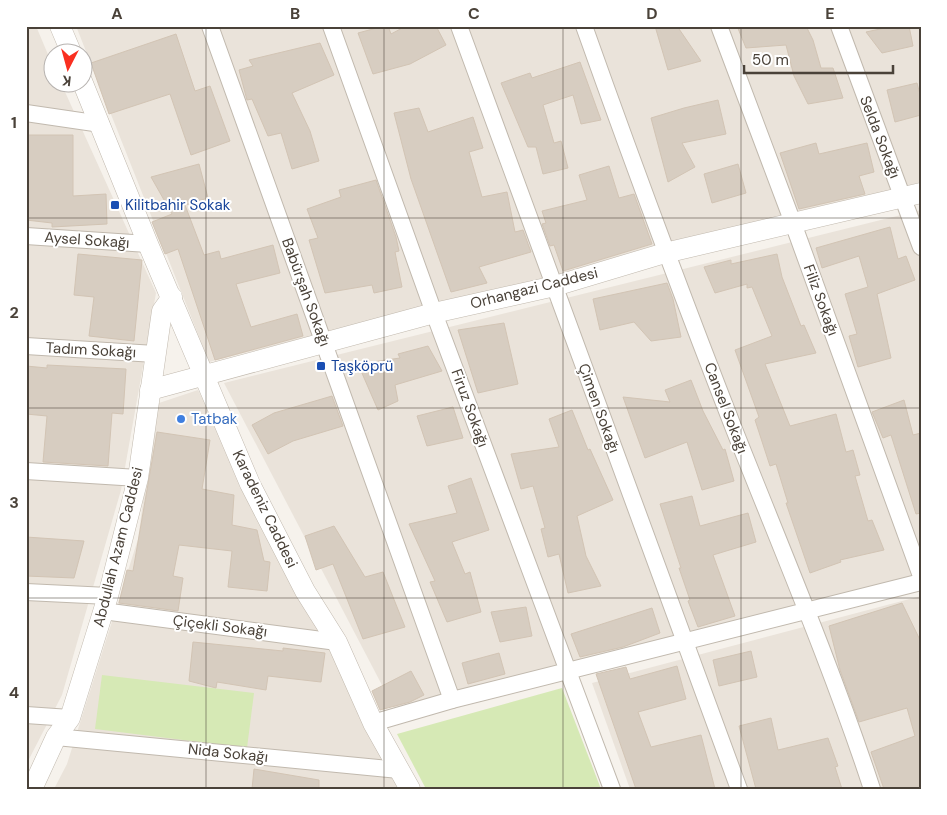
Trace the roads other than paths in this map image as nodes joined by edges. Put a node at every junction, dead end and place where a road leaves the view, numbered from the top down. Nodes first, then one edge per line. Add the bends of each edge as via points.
1 (60, 26) edge
2 (210, 26) edge
3 (331, 26) edge
4 (459, 26) edge
5 (584, 26) edge
6 (719, 26) edge
7 (839, 26) edge
8 (67, 42) edge
9 (87, 92) edge
10 (26, 114) edge
11 (101, 124) junction
12 (912, 196) edge
13 (793, 223) junction
14 (26, 236) edge
15 (148, 244) junction
16 (921, 248) edge
17 (665, 253) junction
18 (555, 286) junction
19 (172, 297) junction
20 (434, 313) junction
21 (325, 344) junction
22 (26, 346) edge
23 (155, 354) junction
24 (204, 374) junction
25 (150, 390) junction
26 (26, 471) edge
27 (138, 478) junction
28 (921, 576) edge
29 (921, 582) edge
30 (26, 592) edge
31 (105, 604) junction
32 (806, 612) junction
33 (337, 642) junction
34 (684, 642) junction
35 (568, 672) junction
36 (452, 700) junction
37 (26, 715) edge
38 (70, 718) junction
39 (373, 723) junction
40 (56, 737) junction
41 (399, 770) junction
42 (32, 789) edge
43 (410, 789) edge
44 (612, 789) edge
45 (739, 789) edge
46 (872, 789) edge

1 - 8 street
2 - 21 street, Babürşah Sokağı
3 - 20 street, Firuz Sokağı
4 - 18 street, Çimen Sokağı
5 - 17 street, Cansel Sokağı
6 - 13 street, Filiz Sokağı
7 - 12 street, Selda Sokağı
9 - 11 street, Karadeniz Caddesi
10 - 11 street
11 - 15 street, Karadeniz Caddesi
12 - 13 street, Orhangazi Caddesi
12 - 16 street, Selda Sokağı
13 - 17 street, Orhangazi Caddesi
13 - 28 street, Filiz Sokağı
14 - 15 street, Aysel Sokağı
15 - 19 street, Karadeniz Caddesi
17 - 18 street, Orhangazi Caddesi
17 - 32 street, Cansel Sokağı
18 - 20 street, Orhangazi Caddesi
18 - 34 street, Çimen Sokağı
19 - 23 street, Abdullah Azam Caddesi via 162,311
19 - 24 street, Karadeniz Caddesi
20 - 21 street, Orhangazi Caddesi
20 - 35 street, Firuz Sokağı
21 - 24 street, Orhangazi Caddesi
21 - 36 street, Babürşah Sokağı
22 - 23 street, Tadım Sokağı
23 - 25 street, Abdullah Azam Caddesi
24 - 25 street, Orhangazi Caddesi
24 - 33 street, Karadeniz Caddesi via 254,492 305,591
25 - 27 street, Abdullah Azam Caddesi
26 - 27 street
27 - 31 street, Abdullah Azam Caddesi
29 - 32 street
30 - 31 street, Çiçekli Sokağı
31 - 33 street, Çiçekli Sokağı
31 - 38 street, Abdullah Azam Caddesi
32 - 34 street
32 - 46 street, Cansel Sokağı
33 - 39 street, Karadeniz Caddesi
34 - 35 street
34 - 45 street, Çimen Sokağı
35 - 36 street
35 - 44 street, Firuz Sokağı
36 - 39 street
37 - 38 street
38 - 40 street, Abdullah Azam Caddesi
39 - 41 street, Karadeniz Caddesi
40 - 41 street, Nida Sokağı
40 - 42 street, Abdullah Azam Caddesi
41 - 43 street, Karadeniz Caddesi

